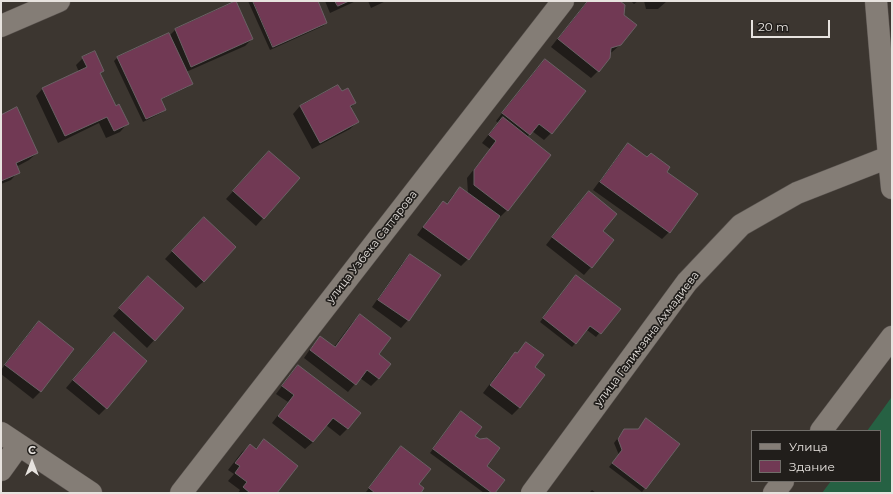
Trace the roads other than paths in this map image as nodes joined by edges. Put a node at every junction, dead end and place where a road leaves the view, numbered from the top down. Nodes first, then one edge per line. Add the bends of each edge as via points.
1 (59, 1) edge
2 (563, 1) edge
3 (876, 1) edge
4 (1, 26) edge
5 (889, 157) junction
6 (892, 188) edge
7 (892, 337) edge
8 (822, 430) edge
9 (1, 433) edge
10 (19, 445) junction
11 (1, 470) edge
12 (782, 482) edge
13 (91, 493) edge
14 (181, 493) edge
15 (532, 493) edge
16 (774, 493) edge

1 - 4 street
2 - 14 street, улица Узбека Саттарова
3 - 5 street
5 - 6 street
5 - 15 street, улица Галимзяна Ахмадиева via 797,193 740,225 688,282
7 - 8 street
9 - 10 street
10 - 11 street
10 - 13 street
12 - 16 street

